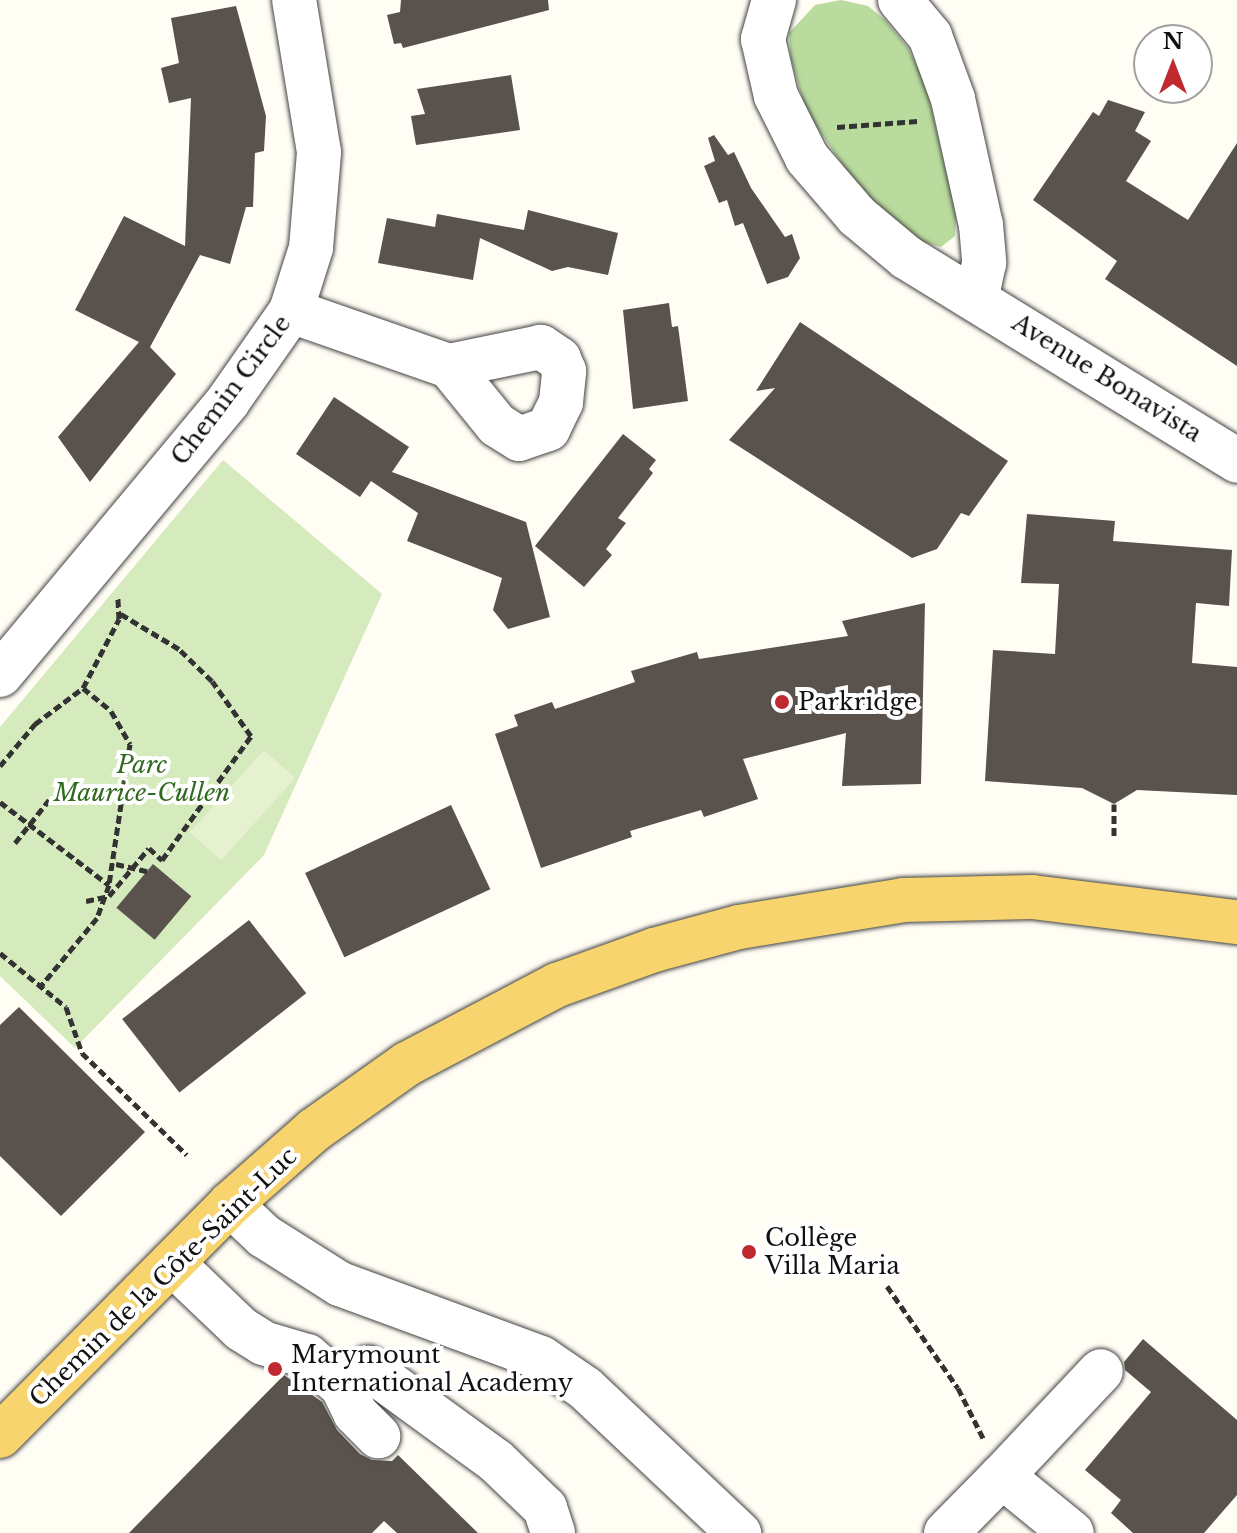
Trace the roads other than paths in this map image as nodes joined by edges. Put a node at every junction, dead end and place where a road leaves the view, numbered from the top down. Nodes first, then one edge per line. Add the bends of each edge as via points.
1 (294, 0) edge
2 (774, 0) edge
3 (900, 0) edge
4 (977, 297) junction
5 (291, 311) junction
6 (449, 366) dead end
7 (1237, 461) edge
8 (0, 675) edge
9 (1237, 922) edge
10 (230, 1204) junction
11 (172, 1263) junction
12 (1101, 1371) dead end
13 (342, 1386) junction
14 (0, 1436) edge
15 (378, 1436) dead end
16 (996, 1465) junction
17 (553, 1533) edge
18 (739, 1533) edge
19 (946, 1533) edge
20 (1072, 1533) edge

1 - 5 street, Chemin Circle via 319,152 311,248
2 - 4 street, Avenue Bonavista via 764,26 769,74 787,123 813,167 882,240
3 - 4 street via 930,36 953,99 981,225 984,263
4 - 7 street, Avenue Bonavista
5 - 6 street
5 - 8 street, Chemin Circle via 228,401
9 - 10 main road, Chemin de la Côte-Saint-Luc via 1093,901 983,896 823,910 702,936 557,985 456,1035 362,1093
10 - 11 main road, Chemin de la Côte-Saint-Luc
10 - 18 street via 264,1236 340,1284 541,1358 605,1405
11 - 13 street via 241,1329 263,1343 307,1356
11 - 14 main road, Chemin de la Côte-Saint-Luc
12 - 16 street
13 - 15 street via 355,1413
13 - 17 street via 368,1368 496,1461 545,1508
16 - 19 street
16 - 20 street

